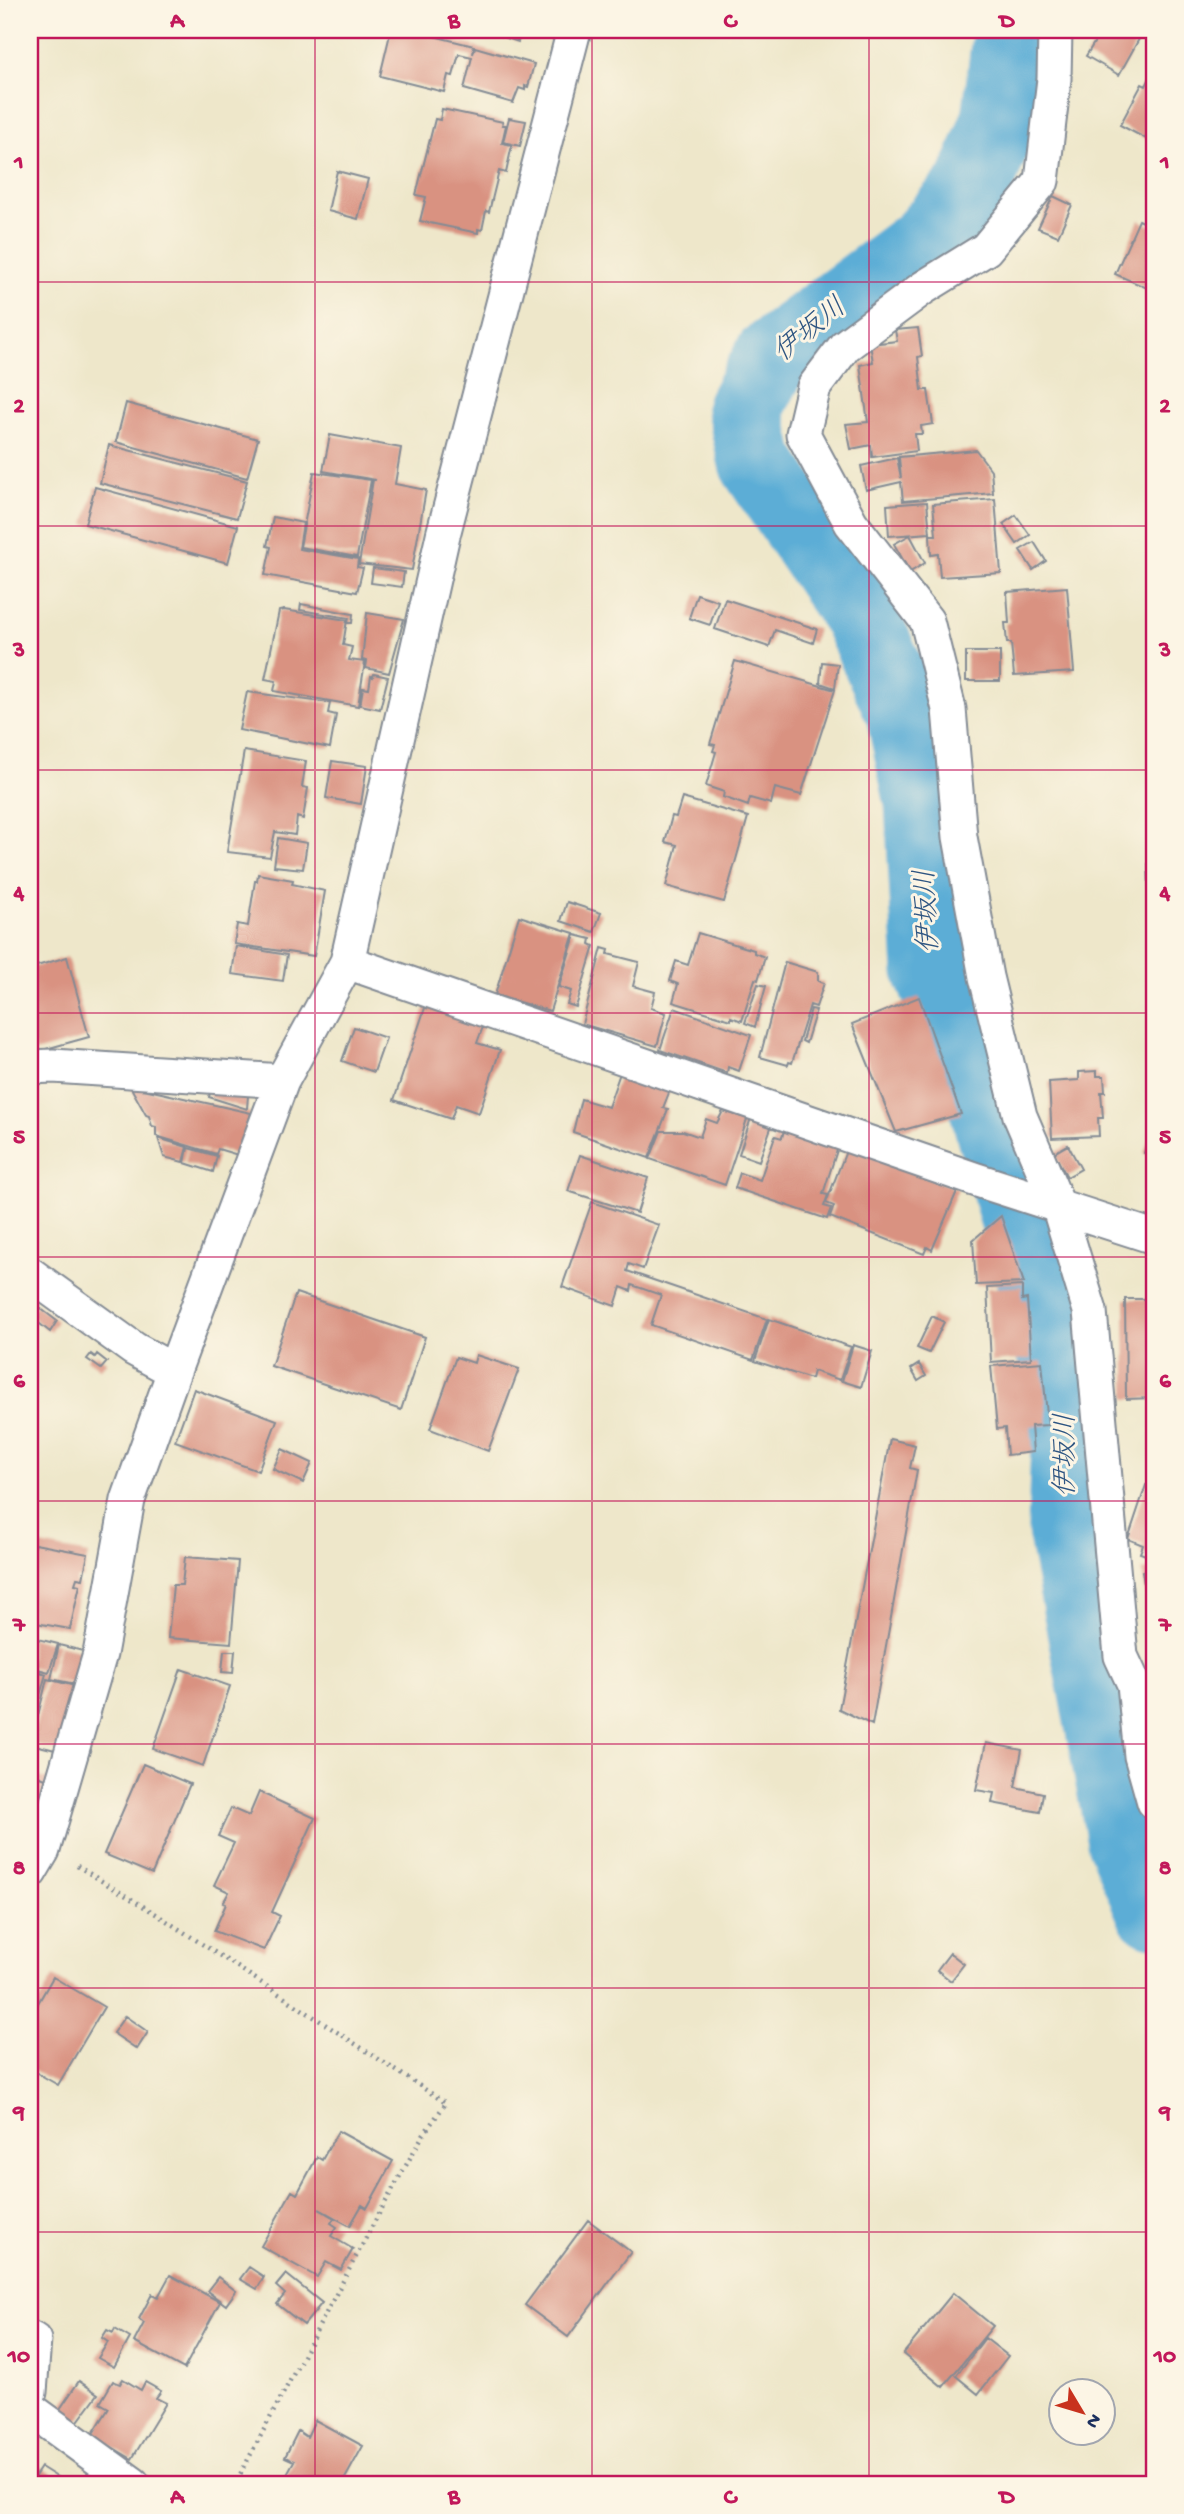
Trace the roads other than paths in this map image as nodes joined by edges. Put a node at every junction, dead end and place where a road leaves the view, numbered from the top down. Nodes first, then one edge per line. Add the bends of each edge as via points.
1 (574, 30) edge
2 (1055, 30) edge
3 (347, 962) junction
4 (30, 1067) edge
5 (282, 1081) junction
6 (1049, 1202) junction
7 (1154, 1237) edge
8 (30, 1274) edge
9 (174, 1371) junction
10 (1154, 1802) edge
11 (36, 1861) edge
12 (30, 2337) edge
13 (30, 2392) edge
14 (30, 2409) edge
15 (133, 2484) edge

1 - 3 street via 443,535
2 - 6 street via 1042,181 986,248 845,346 814,387 803,434 851,523 927,621 950,709 960,837 986,977 1020,1116
3 - 5 street
3 - 6 street
4 - 5 street
5 - 9 street
6 - 7 street
6 - 10 street via 1090,1311 1121,1656 1134,1684 1142,1756
8 - 9 street via 134,1349
9 - 11 street via 128,1500 100,1654
12 - 13 street via 34,2340
14 - 15 street

